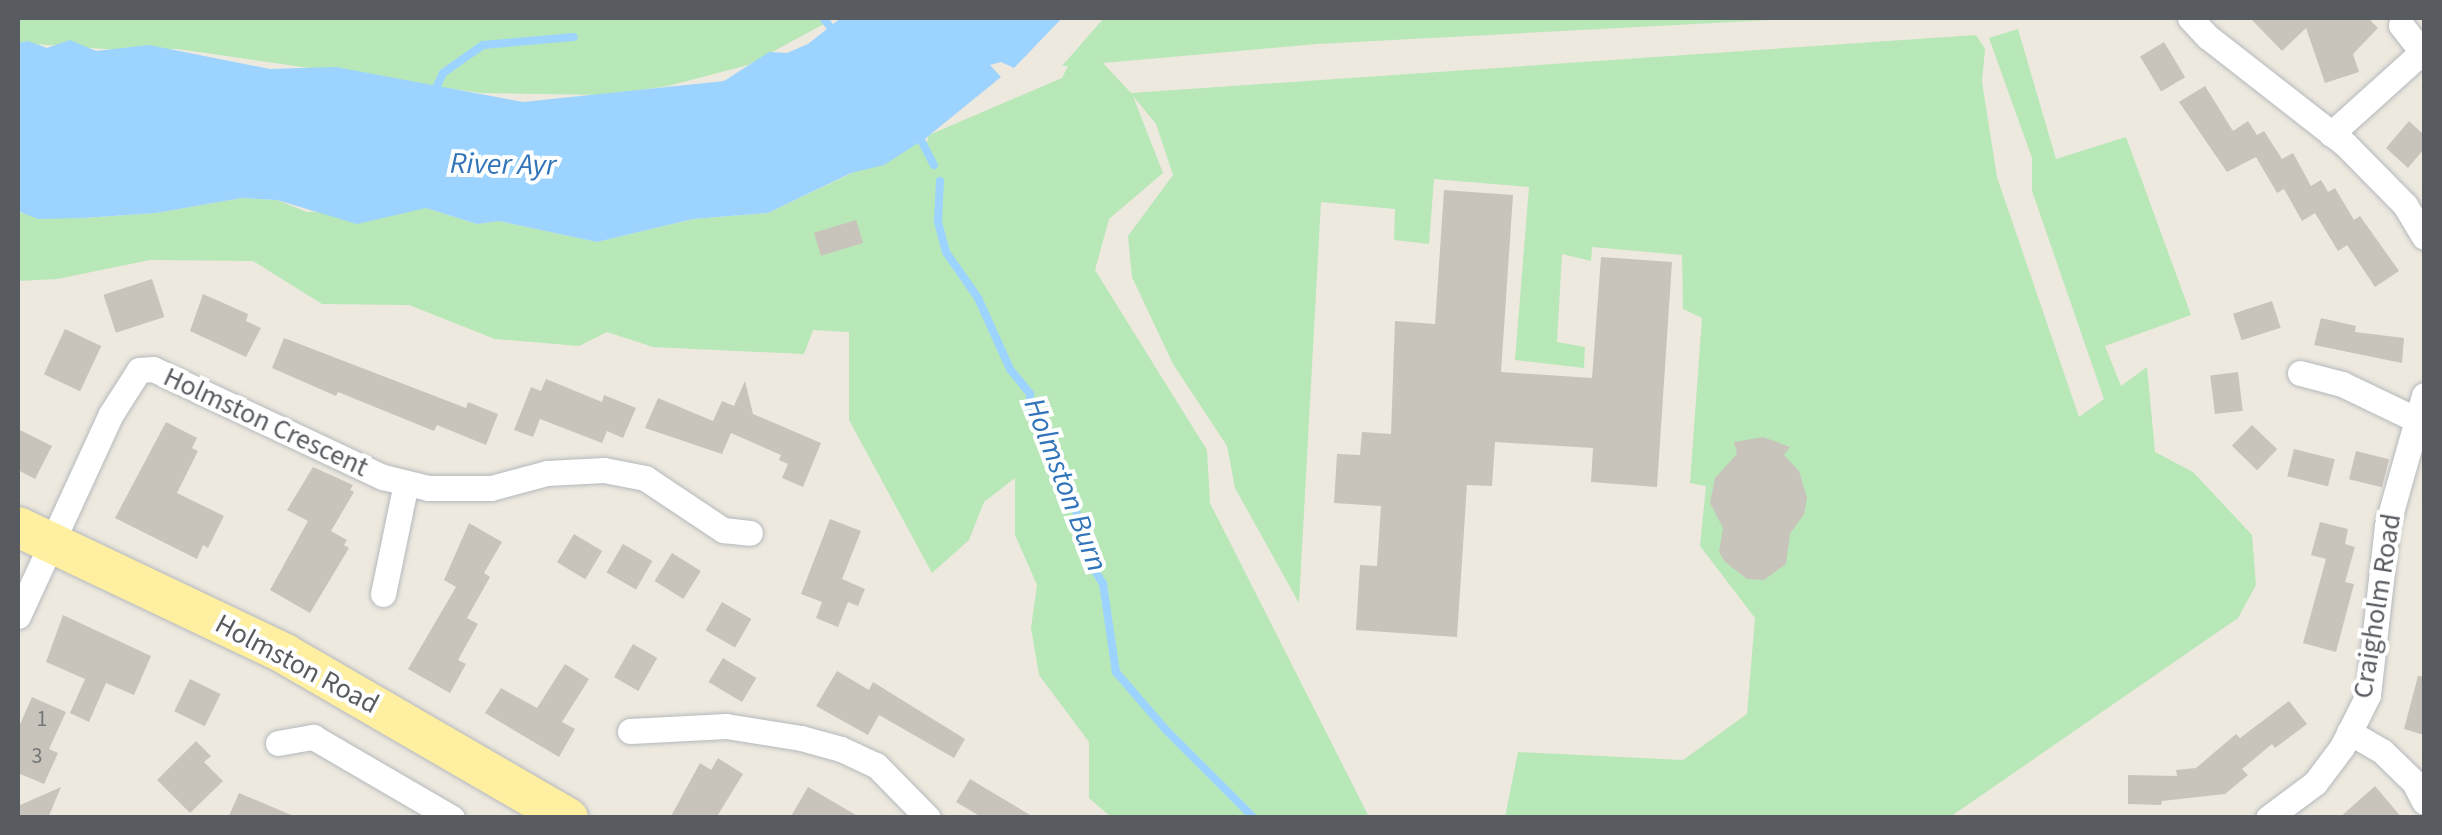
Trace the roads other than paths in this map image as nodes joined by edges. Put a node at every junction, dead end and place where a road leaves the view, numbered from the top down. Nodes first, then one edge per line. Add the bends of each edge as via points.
1 (2190, 18) edge
2 (2401, 24) dead end
3 (2423, 54) edge
4 (2331, 134) junction
5 (2424, 238) edge
6 (2300, 373) dead end
7 (2424, 395) edge
8 (2418, 420) junction
9 (406, 483) junction
10 (750, 533) dead end
11 (34, 534) edge
12 (383, 594) dead end
13 (18, 616) edge
14 (630, 731) dead end
15 (2349, 732) junction
16 (278, 743) dead end
17 (2424, 802) edge
18 (452, 818) edge
19 (568, 818) edge
20 (928, 818) edge
21 (2268, 818) edge

1 - 4 street
2 - 3 street
3 - 4 street
4 - 5 street via 2405,205
6 - 8 street via 2342,384
7 - 8 street, Craigholm Road
8 - 15 street, Craigholm Road via 2387,526 2368,695
9 - 10 street, Holmston Crescent via 491,488 546,473 604,470 645,478 723,530
9 - 11 street, Holmston Crescent via 186,382 138,370
9 - 12 street, Holmston Crescent
11 - 13 street
11 - 19 main road, Holmston Road via 331,678
14 - 20 street via 726,726 841,749 876,766
15 - 17 street, Craigholm Road via 2383,752
15 - 21 street, Craigholm Road via 2315,783
16 - 18 street, Holmston Road via 313,738

